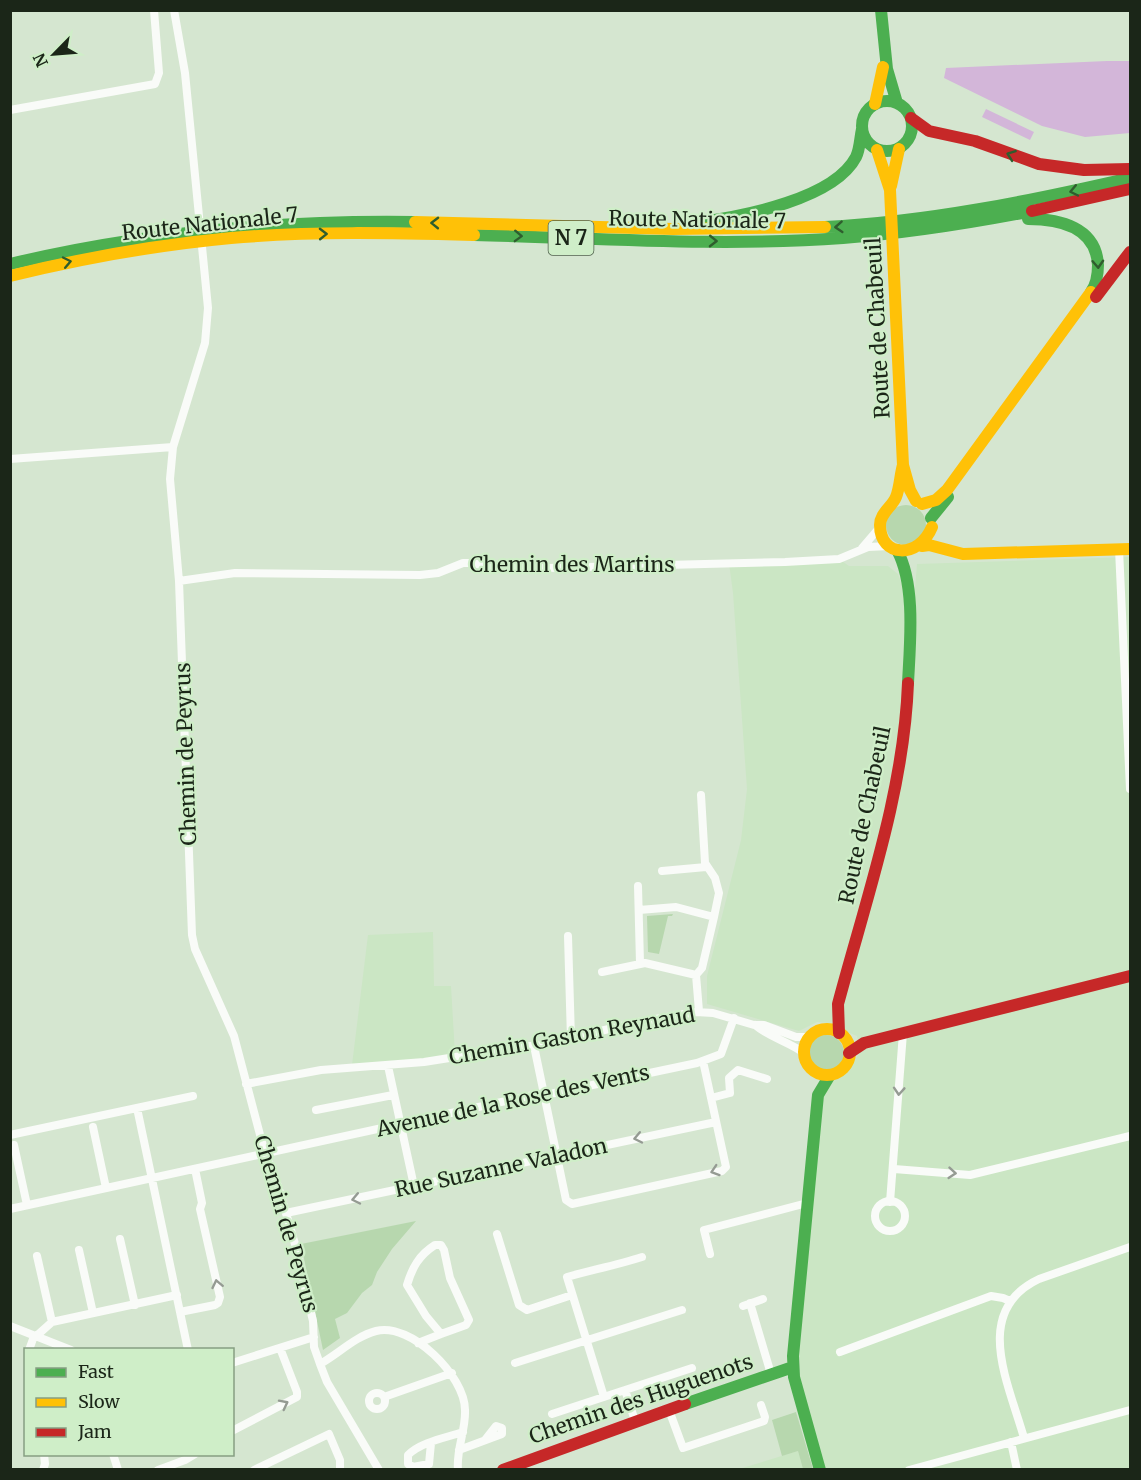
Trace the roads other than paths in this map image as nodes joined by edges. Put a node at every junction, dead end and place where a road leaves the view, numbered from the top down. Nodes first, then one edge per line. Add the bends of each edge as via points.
1 (154, 10) edge
2 (174, 10) edge
3 (881, 10) edge
4 (884, 57) junction
5 (897, 103) junction
6 (875, 104) junction
7 (10, 110) edge
8 (911, 118) junction
9 (862, 129) junction
10 (899, 149) junction
11 (877, 150) junction
12 (1131, 169) edge
13 (1131, 178) edge
14 (1131, 189) edge
15 (890, 190) junction
16 (1002, 217) junction
17 (646, 228) junction
18 (1131, 252) edge
19 (10, 264) edge
20 (10, 276) edge
21 (174, 447) junction
22 (10, 459) edge
23 (903, 465) junction
24 (892, 503) junction
25 (919, 503) junction
26 (932, 522) junction
27 (880, 527) junction
28 (893, 548) junction
29 (919, 548) junction
30 (1125, 549) edge
31 (857, 552) junction
32 (956, 553) junction
33 (179, 581) junction
34 (909, 595) junction
35 (1130, 748) edge
36 (1131, 789) edge
37 (701, 795) dead end
38 (706, 867) junction
39 (662, 871) dead end
40 (638, 886) dead end
41 (639, 910) junction
42 (714, 917) junction
43 (568, 936) dead end
44 (640, 963) junction
45 (602, 972) dead end
46 (696, 975) junction
47 (1131, 976) edge
48 (838, 1005) junction
49 (699, 1011) junction
50 (734, 1018) junction
51 (754, 1025) junction
52 (824, 1029) junction
53 (903, 1033) junction
54 (810, 1037) junction
55 (571, 1039) junction
56 (845, 1042) junction
57 (534, 1046) junction
58 (804, 1053) junction
59 (703, 1061) junction
60 (388, 1066) junction
61 (813, 1071) junction
62 (830, 1075) junction
63 (767, 1079) dead end
64 (246, 1084) junction
65 (393, 1095) junction
66 (545, 1095) junction
67 (818, 1095) junction
68 (193, 1096) dead end
69 (711, 1098) junction
70 (137, 1108) junction
71 (316, 1110) dead end
72 (716, 1122) junction
73 (399, 1124) junction
74 (93, 1127) dead end
75 (10, 1135) edge
76 (1131, 1136) edge
77 (14, 1145) dead end
78 (266, 1153) junction
79 (557, 1155) junction
80 (195, 1169) junction
81 (894, 1169) junction
82 (152, 1178) junction
83 (414, 1186) junction
84 (106, 1188) junction
85 (890, 1202) dead end
86 (807, 1203) junction
87 (27, 1205) junction
88 (10, 1209) edge
89 (286, 1213) junction
90 (496, 1234) dead end
91 (120, 1239) dead end
92 (1131, 1247) edge
93 (79, 1250) dead end
94 (710, 1254) dead end
95 (37, 1256) dead end
96 (642, 1257) dead end
97 (177, 1295) junction
98 (572, 1295) junction
99 (763, 1299) dead end
100 (1010, 1301) junction
101 (135, 1305) junction
102 (682, 1310) dead end
103 (180, 1312) junction
104 (93, 1313) junction
105 (52, 1322) junction
106 (10, 1326) edge
107 (441, 1334) junction
108 (36, 1336) junction
109 (314, 1337) junction
110 (586, 1340) junction
111 (418, 1343) junction
112 (29, 1348) edge
113 (66, 1348) edge
114 (188, 1348) edge
115 (280, 1348) junction
116 (840, 1352) dead end
117 (234, 1362) edge
118 (515, 1363) dead end
119 (320, 1364) junction
120 (793, 1367) junction
121 (692, 1368) dead end
122 (452, 1373) junction
123 (771, 1374) junction
124 (625, 1390) junction
125 (384, 1397) dead end
126 (604, 1397) junction
127 (761, 1405) dead end
128 (669, 1410) junction
129 (1131, 1410) edge
130 (552, 1414) dead end
131 (635, 1421) junction
132 (234, 1430) edge
133 (463, 1432) junction
134 (1024, 1438) junction
135 (485, 1440) dead end
136 (1011, 1442) junction
137 (431, 1443) dead end
138 (459, 1450) junction
139 (112, 1456) edge
140 (193, 1456) edge
141 (264, 1467) edge
142 (118, 1470) edge
143 (158, 1470) edge
144 (254, 1470) edge
145 (340, 1470) edge
146 (379, 1470) edge
147 (458, 1470) edge
148 (503, 1470) edge
149 (820, 1470) edge
150 (909, 1470) edge
151 (1017, 1470) edge

1 - 7 street via 159,73 155,84
2 - 21 street, Chemin de Peyrus via 185,73 208,308 205,342
3 - 4 main road
4 - 5 main road
4 - 6 main road
5 - 6 main road
5 - 8 main road
6 - 9 main road via 864,114
8 - 10 main road via 911,136
12 -> 8 main road via 1077,170 1039,164 975,141 926,130
9 - 11 main road via 867,142
9 - 17 main road via 858,150 849,166 821,187 755,212
10 - 11 main road
10 - 15 main road
11 - 15 main road
13 -> 17 main road, Route Nationale 7 / N 7 via 972,212 876,224 768,230
14 - 16 main road, Route Nationale 7 / N 7
15 - 23 main road, Route de Chabeuil
20 -> 16 main road, Route Nationale 7 / N 7 via 71,261 225,238 386,233 789,240 915,231
16 -> 25 main road via 1014,221 1050,219 1077,227 1095,248 1098,275 1091,294 947,490 936,500
17 -> 19 main road, Route Nationale 7 / N 7 via 362,222 264,224 130,239
18 - 26 main road
21 - 22 street
21 - 33 street, Chemin de Peyrus via 170,479
23 - 24 main road
23 - 25 main road via 910,490
24 - 25 main road
24 - 27 main road via 883,513
25 - 26 main road
26 - 29 main road via 930,535
26 - 32 main road via 940,541
27 - 28 main road
27 - 31 street
28 - 29 main road
28 - 31 street, Chemin des Martins via 876,545
28 - 34 main road via 906,570
29 - 32 main road via 936,547
29 - 34 main road via 912,565
30 - 32 main road
30 - 35 street
31 - 33 street, Chemin des Martins via 839,559 785,562 547,568 489,568 463,563 420,575 235,573
33 - 64 street, Chemin de Peyrus via 192,935 234,1036
34 - 48 main road, Route de Chabeuil via 905,728 897,776
35 - 36 street
37 - 38 street
38 - 39 street
38 - 42 street via 718,888
40 - 41 street
41 - 42 street via 676,908
41 - 44 street
42 - 46 street via 702,968
43 - 55 street
44 - 45 street
44 - 46 street
46 - 49 street
47 - 53 main road
48 - 52 main road, Route de Chabeuil
48 - 56 main road, Route de Chabeuil
49 - 50 street, Chemin Gaston Reynaud
49 - 55 street, Chemin Gaston Reynaud
50 - 51 street, Chemin Gaston Reynaud
50 - 59 street, Avenue de la Rose des Vents via 723,1052
51 - 54 street, Chemin Gaston Reynaud
51 - 58 street, Chemin Gaston Reynaud
52 - 54 main road
52 - 56 main road
53 - 56 main road via 864,1043
53 -> 81 street
54 - 58 main road
55 - 57 street, Chemin Gaston Reynaud
56 - 62 main road via 844,1068
57 - 60 street, Chemin Gaston Reynaud
57 - 66 street
58 - 61 main road
59 - 66 street, Avenue de la Rose des Vents
59 - 69 street
60 - 64 street, Chemin Gaston Reynaud via 321,1070
60 - 65 street
61 - 62 main road
61 - 67 main road
62 - 67 main road
63 - 69 street via 738,1070 729,1078 731,1098
64 - 78 street, Chemin de Peyrus
65 - 71 street
65 - 73 street
66 - 73 street, Avenue de la Rose des Vents
66 - 79 street
67 - 86 main road
68 - 70 street
69 - 72 street
70 - 75 street
70 - 82 street
72 -> 79 street, Rue Suzanne Valadon
72 -> 79 street via 726,1167 722,1171 572,1204 566,1200
73 - 78 street, Avenue de la Rose des Vents
73 - 83 street
74 - 84 street
81 -> 76 street via 969,1175
77 - 87 street
78 - 80 street, Avenue de la Rose des Vents
78 - 89 street, Chemin de Peyrus
79 - 83 street, Rue Suzanne Valadon
80 - 82 street, Avenue de la Rose des Vents
103 -> 80 street via 218,1304 220,1297
81 - 85 street
82 - 84 street, Avenue de la Rose des Vents
82 - 97 street
83 -> 89 street, Rue Suzanne Valadon
84 - 87 street, Avenue de la Rose des Vents
86 - 94 street via 704,1230
86 - 120 main road
87 - 88 street, Avenue de la Rose des Vents
89 - 109 street, Chemin de Peyrus
90 - 98 street via 519,1305 527,1310
91 - 101 street
92 - 100 street via 1039,1279
93 - 104 street
95 - 105 street
96 - 98 street via 567,1277
97 - 101 street
97 - 103 street
98 - 110 street
99 - 123 street via 747,1304
100 - 116 street via 991,1296
100 - 134 street via 1003,1315 999,1342
101 - 104 street
102 - 110 street
103 - 114 street
104 - 105 street
105 - 108 street
106 - 108 street
107 - 107 street via 469,1320 450,1278 444,1250 435,1245 413,1267 407,1286
107 - 111 street
108 - 112 street
108 - 113 street
109 - 115 street
109 - 119 street, Chemin de Peyrus
110 - 118 street
110 - 126 street
111 - 119 street via 400,1332 376,1331
111 - 122 street
115 - 117 street
132 -> 115 street via 297,1397
119 - 146 street, Chemin de Peyrus
120 - 123 main road, Chemin des Huguenots
120 - 149 main road
121 - 124 street
122 - 125 street
122 - 133 street via 464,1397
123 - 128 main road, Chemin des Huguenots
124 - 126 street
124 - 131 street
126 - 130 street
127 - 128 street via 764,1421 682,1448
128 - 131 main road, Chemin des Huguenots
129 - 134 street
131 - 148 main road, Chemin des Huguenots
133 - 137 street
133 - 138 street
134 - 136 street
135 - 138 street
136 - 150 street
136 - 151 street
138 - 147 street
139 - 142 street
140 - 143 street
141 - 144 street
141 - 145 street via 329,1434

